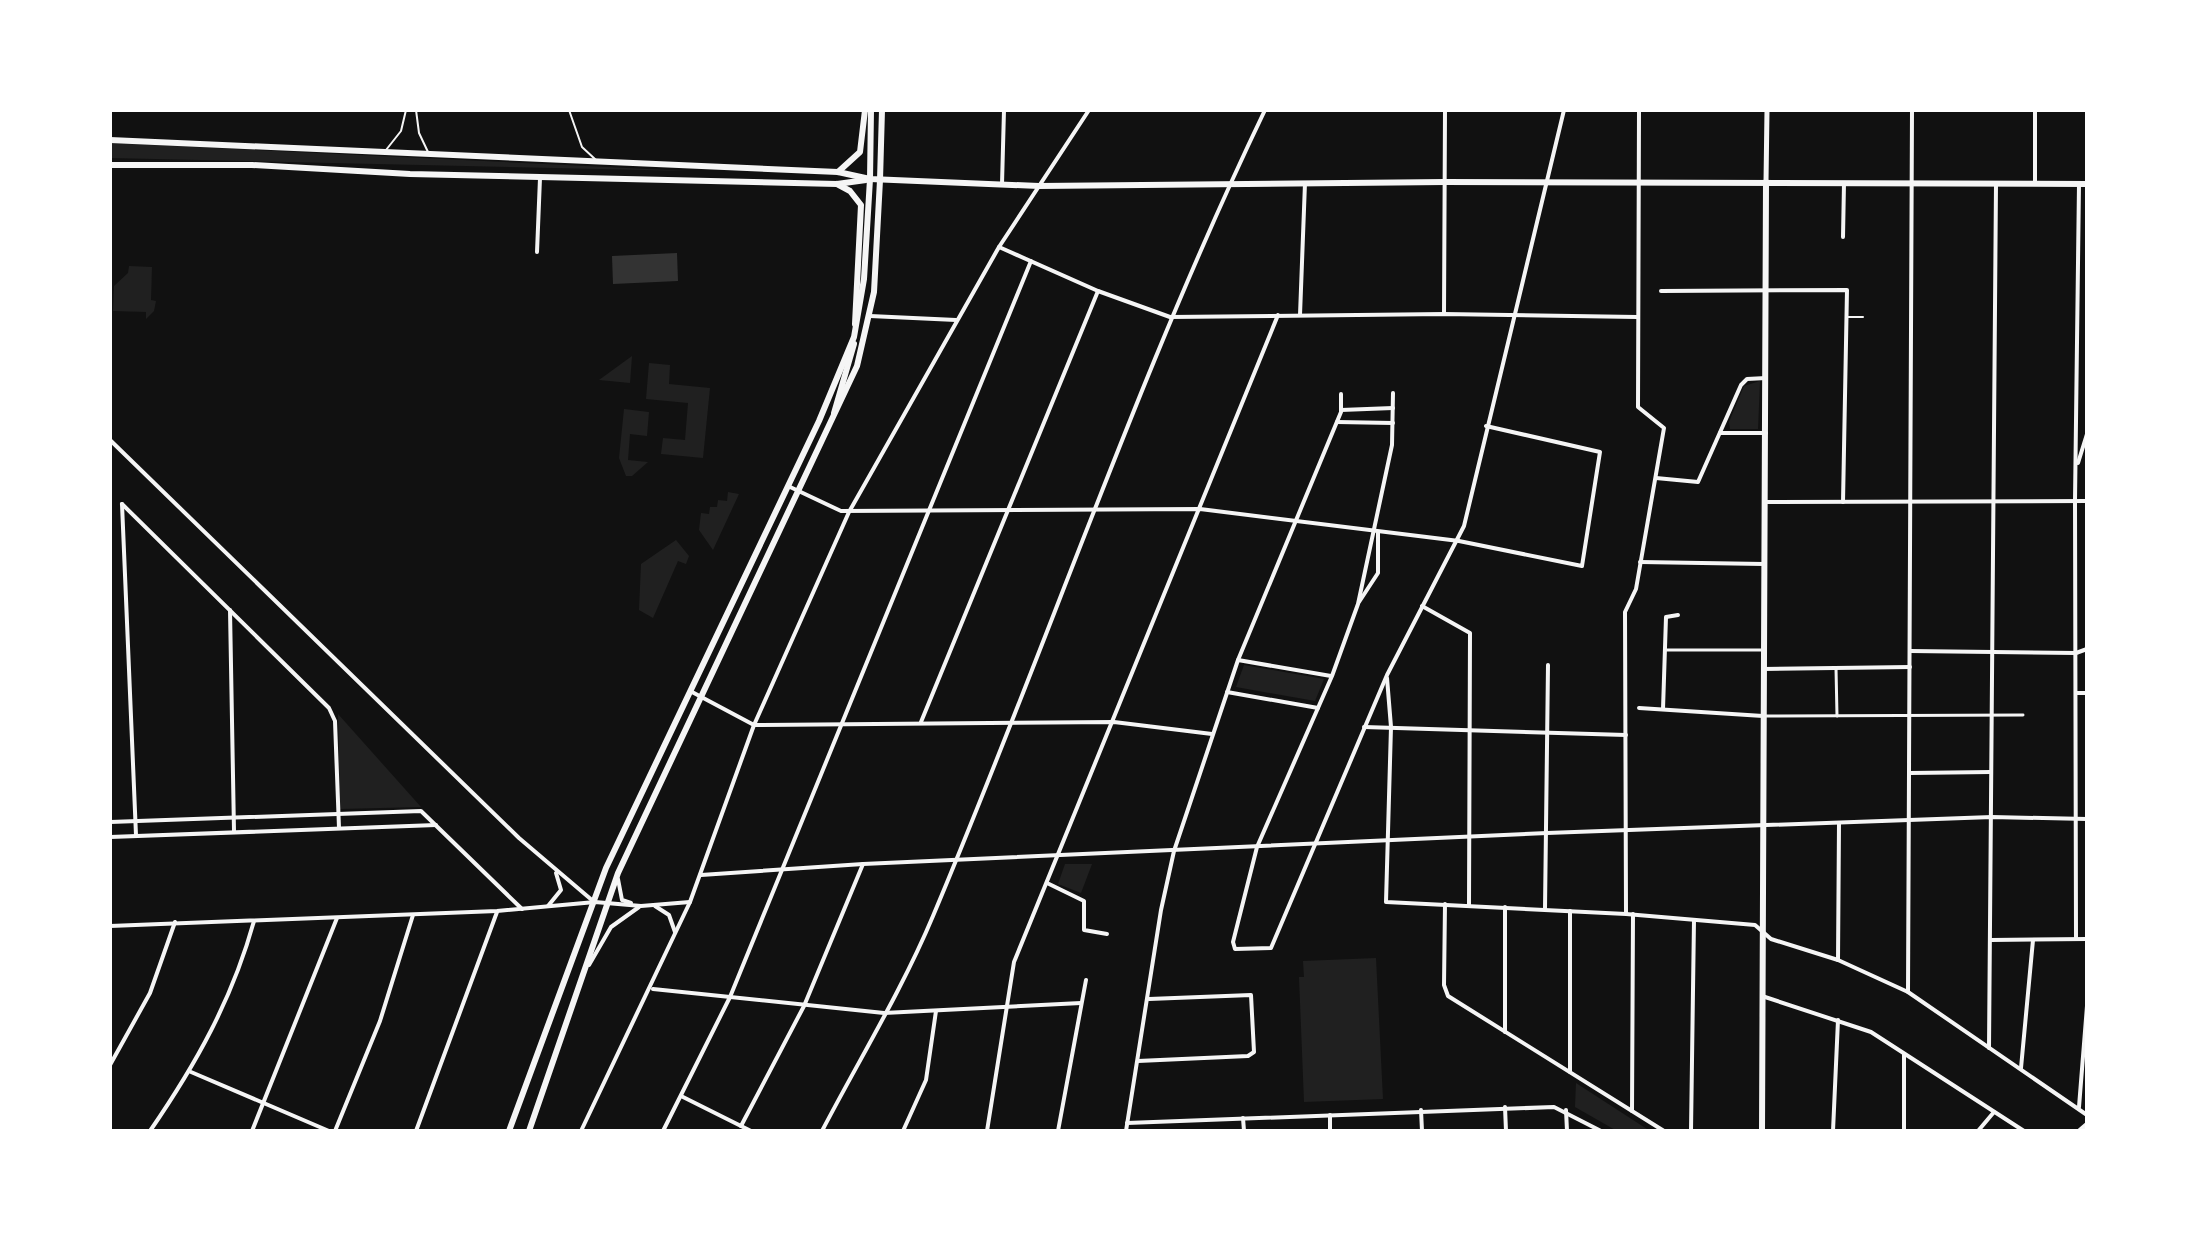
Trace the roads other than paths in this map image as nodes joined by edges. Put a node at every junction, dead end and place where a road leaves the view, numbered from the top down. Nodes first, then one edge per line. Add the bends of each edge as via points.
1 (406, 110) edge
2 (416, 110) edge
3 (868, 110) edge
4 (882, 110) edge
5 (1004, 110) edge
6 (1089, 110) edge
7 (1265, 110) edge
8 (1445, 110) edge
9 (1564, 110) edge
10 (1639, 110) edge
11 (1767, 110) edge
12 (1912, 110) edge
13 (2035, 110) edge
14 (569, 111) edge
15 (110, 140) edge
16 (384, 152) junction
17 (429, 153) junction
18 (598, 161) junction
19 (110, 165) edge
20 (838, 172) junction
21 (540, 176) junction
22 (870, 179) junction
23 (880, 180) junction
24 (1445, 182) junction
25 (1766, 182) junction
26 (1305, 183) junction
27 (1546, 183) junction
28 (1638, 183) junction
29 (1844, 183) junction
30 (2035, 183) junction
31 (837, 184) junction
32 (1911, 184) junction
33 (1996, 184) junction
34 (2079, 184) junction
35 (2087, 184) edge
36 (1002, 185) junction
37 (1229, 185) junction
38 (1039, 186) junction
39 (1843, 237) dead end
40 (999, 247) junction
41 (537, 252) dead end
42 (1031, 261) junction
43 (1098, 291) junction
44 (1661, 291) dead end
45 (1766, 291) junction
46 (1444, 314) junction
47 (1278, 315) junction
48 (1300, 315) junction
49 (1513, 315) junction
50 (870, 316) junction
51 (1170, 317) junction
52 (1637, 317) junction
53 (1846, 317) junction
54 (1863, 317) dead end
55 (957, 320) junction
56 (854, 337) junction
57 (1766, 378) junction
58 (1393, 393) dead end
59 (1341, 394) dead end
60 (1393, 408) junction
61 (1341, 410) junction
62 (833, 421) junction
63 (1337, 422) junction
64 (1393, 423) junction
65 (1486, 426) junction
66 (1720, 433) junction
67 (1766, 433) junction
68 (2087, 434) edge
69 (110, 440) edge
70 (2077, 467) junction
71 (1656, 478) junction
72 (788, 486) junction
73 (800, 492) junction
74 (2075, 501) junction
75 (2087, 501) edge
76 (1765, 502) junction
77 (1843, 502) junction
78 (1911, 502) junction
79 (1993, 502) junction
80 (930, 508) junction
81 (1008, 508) junction
82 (1097, 509) junction
83 (1200, 509) junction
84 (849, 512) junction
85 (1294, 522) junction
86 (1375, 533) junction
87 (1459, 541) junction
88 (1640, 562) junction
89 (1764, 564) junction
90 (1358, 604) junction
91 (1422, 606) junction
92 (230, 609) junction
93 (1678, 615) dead end
94 (2087, 649) edge
95 (1665, 650) junction
96 (1763, 650) junction
97 (1910, 651) junction
98 (1993, 653) junction
99 (2076, 653) junction
100 (1238, 660) junction
101 (1548, 665) dead end
102 (1910, 667) junction
103 (1836, 668) junction
104 (1763, 669) junction
105 (1387, 675) junction
106 (1332, 676) junction
107 (692, 692) junction
108 (1227, 692) junction
109 (2076, 693) junction
110 (2087, 693) edge
111 (701, 697) junction
112 (1318, 708) junction
113 (1639, 708) dead end
114 (1663, 709) junction
115 (1909, 714) junction
116 (1992, 714) junction
117 (2023, 715) dead end
118 (1763, 716) junction
119 (1837, 716) junction
120 (921, 722) junction
121 (1012, 722) junction
122 (1114, 722) junction
123 (843, 724) junction
124 (754, 725) junction
125 (1364, 727) junction
126 (1391, 727) junction
127 (1470, 730) junction
128 (1546, 731) junction
129 (1212, 734) junction
130 (1626, 735) junction
131 (1991, 772) junction
132 (1909, 773) junction
133 (338, 814) junction
134 (1992, 817) junction
135 (234, 818) junction
136 (1909, 819) junction
137 (2087, 819) edge
138 (135, 821) junction
139 (2076, 821) junction
140 (110, 822) edge
141 (1839, 823) junction
142 (436, 825) junction
143 (1764, 825) junction
144 (339, 828) junction
145 (1626, 830) junction
146 (234, 831) junction
147 (1547, 833) junction
148 (136, 835) junction
149 (110, 837) edge
150 (1469, 837) junction
151 (1390, 843) junction
152 (1315, 846) junction
153 (1257, 847) junction
154 (1174, 851) junction
155 (1056, 857) junction
156 (954, 863) junction
157 (863, 864) junction
158 (781, 869) junction
159 (555, 871) junction
160 (618, 873) junction
161 (701, 875) junction
162 (1047, 883) junction
163 (595, 902) junction
164 (690, 902) junction
165 (608, 903) junction
166 (1445, 904) junction
167 (653, 905) junction
168 (1469, 905) junction
169 (641, 906) junction
170 (1505, 907) junction
171 (546, 908) junction
172 (522, 909) junction
173 (1545, 909) junction
174 (497, 911) junction
175 (1570, 911) junction
176 (1630, 914) junction
177 (413, 915) junction
178 (337, 918) junction
179 (1694, 920) junction
180 (254, 921) junction
181 (175, 922) junction
182 (110, 926) edge
183 (1762, 932) junction
184 (675, 933) junction
185 (1107, 934) dead end
186 (2076, 939) junction
187 (2087, 939) edge
188 (1991, 940) junction
189 (2033, 940) junction
190 (1838, 960) junction
191 (586, 972) junction
192 (1086, 980) dead end
193 (652, 989) junction
194 (1908, 992) junction
195 (1762, 996) junction
196 (730, 997) junction
197 (1148, 999) junction
198 (1081, 1003) junction
199 (804, 1006) junction
200 (2087, 1006) edge
201 (1006, 1009) junction
202 (936, 1011) junction
203 (884, 1013) junction
204 (1838, 1020) junction
205 (1505, 1032) junction
206 (1989, 1048) junction
207 (1904, 1054) junction
208 (1138, 1061) junction
209 (110, 1065) edge
210 (2021, 1068) junction
211 (191, 1072) junction
212 (1570, 1072) junction
213 (681, 1096) junction
214 (266, 1103) junction
215 (1505, 1107) junction
216 (2079, 1107) junction
217 (1421, 1110) junction
218 (1566, 1110) junction
219 (1632, 1111) junction
220 (1994, 1112) junction
221 (1330, 1115) junction
222 (2087, 1115) edge
223 (1243, 1118) junction
224 (1127, 1123) junction
225 (2087, 1125) edge
226 (741, 1126) junction
227 (150, 1131) edge
228 (252, 1131) edge
229 (332, 1131) edge
230 (416, 1131) edge
231 (509, 1131) edge
232 (529, 1131) edge
233 (581, 1131) edge
234 (663, 1131) edge
235 (751, 1131) edge
236 (822, 1131) edge
237 (903, 1131) edge
238 (987, 1131) edge
239 (1058, 1131) edge
240 (1126, 1131) edge
241 (1244, 1131) edge
242 (1330, 1131) edge
243 (1422, 1131) edge
244 (1506, 1131) edge
245 (1567, 1131) edge
246 (1601, 1131) edge
247 (1664, 1131) edge
248 (1691, 1131) edge
249 (1762, 1131) edge
250 (1833, 1131) edge
251 (1904, 1131) edge
252 (1978, 1131) edge
253 (2024, 1131) edge
254 (2080, 1131) edge

1 - 16 lane via 401,131
2 - 17 lane
3 - 20 main road via 860,152
3 - 22 main road
4 - 23 main road
5 - 36 street
6 - 38 street
7 - 37 street
8 - 24 street
9 - 27 street
10 - 28 street
11 - 25 street
12 - 32 street
13 - 30 street
14 - 18 lane via 582,147
15 - 16 main road
16 - 17 main road
17 - 18 main road
18 - 20 main road
19 - 21 main road
20 - 22 main road
21 - 31 main road
21 - 41 street
22 - 23 main road
22 - 31 main road
22 - 56 main road via 864,279
23 - 36 main road
23 - 50 main road
24 - 26 main road
24 - 27 main road
24 - 46 street
25 - 28 main road
25 - 29 main road
25 - 45 main road
26 - 37 main road
26 - 48 street
27 - 28 main road
27 - 49 street
28 - 52 street
29 - 32 main road
29 - 39 street
30 - 33 main road
30 - 34 main road
31 - 56 main road via 861,205
32 - 33 main road
32 - 78 street
33 - 79 street
34 - 35 main road
34 - 70 street
36 - 38 main road
37 - 38 main road
37 - 51 street
38 - 40 street
40 - 42 street
40 - 55 street
42 - 43 street
42 - 80 street
43 - 51 street
43 - 81 street
44 - 45 street
45 - 53 street via 1847,290
45 - 57 main road
46 - 48 street
46 - 49 street
47 - 48 street
47 - 51 street
47 - 83 street
49 - 52 street
49 - 65 street
50 - 55 street
50 - 62 main road via 857,366
51 - 82 street
52 - 71 street via 1640,410 1664,428
53 - 54 lane
53 - 77 street
55 - 84 street
56 - 62 main road
56 - 72 main road
57 - 66 street via 1744,381
57 - 67 main road
58 - 60 street
59 - 61 street
60 - 61 street
60 - 64 street
61 - 63 street
62 - 73 main road
63 - 64 street
63 - 85 street
64 - 86 street
65 - 87 street
65 - 87 street via 1600,452 1584,562 1576,566
66 - 67 street
66 - 71 street via 1698,482
67 - 76 main road
68 - 70 street
69 - 159 street
70 - 74 street
71 - 88 street
72 - 73 street
72 - 107 main road
73 - 84 street
73 - 111 main road
74 - 75 street
74 - 79 street
74 - 99 street
76 - 77 street
76 - 89 main road
77 - 78 street
78 - 79 street
78 - 97 street
79 - 98 street
80 - 81 street
80 - 84 street
80 - 123 street
81 - 82 street
81 - 120 street
82 - 83 street
82 - 121 street
83 - 85 street
83 - 122 street
84 - 124 street
85 - 86 street
85 - 100 street
86 - 87 street
86 - 90 street
86 - 90 street via 1378,573
87 - 91 street
88 - 89 street
88 - 130 street via 1625,612
89 - 96 main road
90 - 106 street
91 - 105 street
91 - 127 street via 1469,630
92 - 133 street via 333,715
92 - 135 street
92 - 138 street via 122,504
93 - 95 street via 1667,615
94 - 99 street
95 - 96 street
95 - 114 street
96 - 104 main road
97 - 98 street
97 - 102 street
98 - 99 street
98 - 116 street
99 - 109 street
100 - 106 street
100 - 108 street
101 - 128 street
102 - 103 street
102 - 115 street
103 - 104 street
103 - 119 street
104 - 118 main road
105 - 125 street
105 - 126 street
106 - 112 street
107 - 111 street
107 - 163 main road via 606,868
108 - 112 street
108 - 129 street
109 - 110 street
109 - 139 street
111 - 124 street
111 - 160 main road
112 - 153 street
113 - 114 street
114 - 118 street
115 - 116 street
115 - 119 street
115 - 132 street
116 - 117 street
116 - 131 street
118 - 119 street
118 - 143 main road
120 - 121 street
120 - 123 street
121 - 122 street
121 - 156 street
122 - 129 street
122 - 155 street
123 - 124 street
123 - 158 street
124 - 161 street
125 - 126 street
125 - 152 street
126 - 127 street
126 - 151 street
127 - 128 street
127 - 150 street
128 - 130 street
128 - 147 street
129 - 154 street
130 - 145 street
131 - 132 street
131 - 134 street
132 - 136 street
133 - 135 street
133 - 142 street via 421,811
133 - 144 street
134 - 136 street
134 - 139 street
134 - 188 street
135 - 138 street
135 - 146 street
136 - 141 street
136 - 194 street
137 - 139 street
138 - 140 street
138 - 148 street
139 - 186 street
141 - 143 street
141 - 190 street
142 - 144 street
142 - 172 street
143 - 145 street
143 - 183 main road
144 - 146 street
145 - 147 street
145 - 176 street
146 - 148 street
147 - 150 street
147 - 173 street
148 - 149 street
150 - 151 street
150 - 168 street
151 - 152 street
151 - 166 street via 1386,902
152 - 153 street
152 - 153 street via 1271,948 1235,949
153 - 154 street
154 - 155 street
154 - 197 street
155 - 156 street
155 - 162 street
156 - 157 street
156 - 203 street
157 - 158 street
157 - 199 street
158 - 161 street
158 - 196 street
159 - 163 street
159 - 171 street via 561,890
160 - 165 main road
160 - 169 street via 622,900
161 - 164 street
162 - 185 street via 1084,901 1085,931
162 - 201 street via 1010,978
163 - 165 street
163 - 171 street
163 - 231 main road
164 - 167 street
164 - 184 street
165 - 169 street
165 - 191 main road
166 - 168 street
166 - 205 street via 1445,992
167 - 169 street
167 - 184 street via 669,915
168 - 170 street
169 - 191 street via 611,927
170 - 173 street
170 - 205 street
171 - 172 street
172 - 174 street
173 - 175 street
174 - 177 street
174 - 230 street
175 - 176 street
175 - 212 street
176 - 179 street
176 - 219 street
177 - 178 street
177 - 229 street via 380,1021
178 - 180 street
178 - 214 street
179 - 183 street via 1755,925
179 - 248 street
180 - 181 street
180 - 211 street via 233,989
181 - 182 street
181 - 209 street via 150,993
183 - 190 street
183 - 195 main road
184 - 193 street
186 - 187 street
186 - 189 street
188 - 189 street
188 - 206 street
189 - 210 street
190 - 194 street
191 - 232 main road
192 - 198 street
193 - 196 street
193 - 233 street
194 - 206 street
195 - 204 street
195 - 249 main road
196 - 199 street
196 - 213 street
197 - 208 street
197 - 208 street via 1251,995 1254,1052
198 - 201 street
198 - 239 street
199 - 203 street
199 - 226 street
200 - 216 street
201 - 202 street
201 - 238 street
202 - 203 street
202 - 237 street via 926,1080
203 - 236 street
204 - 207 street via 1871,1032
204 - 250 street
205 - 212 street
206 - 210 street
207 - 220 street
207 - 251 street
208 - 224 street
210 - 216 street
211 - 214 street
211 - 227 street
212 - 219 street
213 - 226 street
213 - 234 street
214 - 228 street
214 - 229 street
215 - 217 street
215 - 218 street
215 - 244 street
216 - 222 street
217 - 221 street
217 - 243 street
218 - 245 street
218 - 246 street
219 - 247 street
220 - 252 street
220 - 253 street
221 - 223 street
221 - 242 street
223 - 224 street
223 - 241 street
224 - 240 street
225 - 254 main road
226 - 235 street

